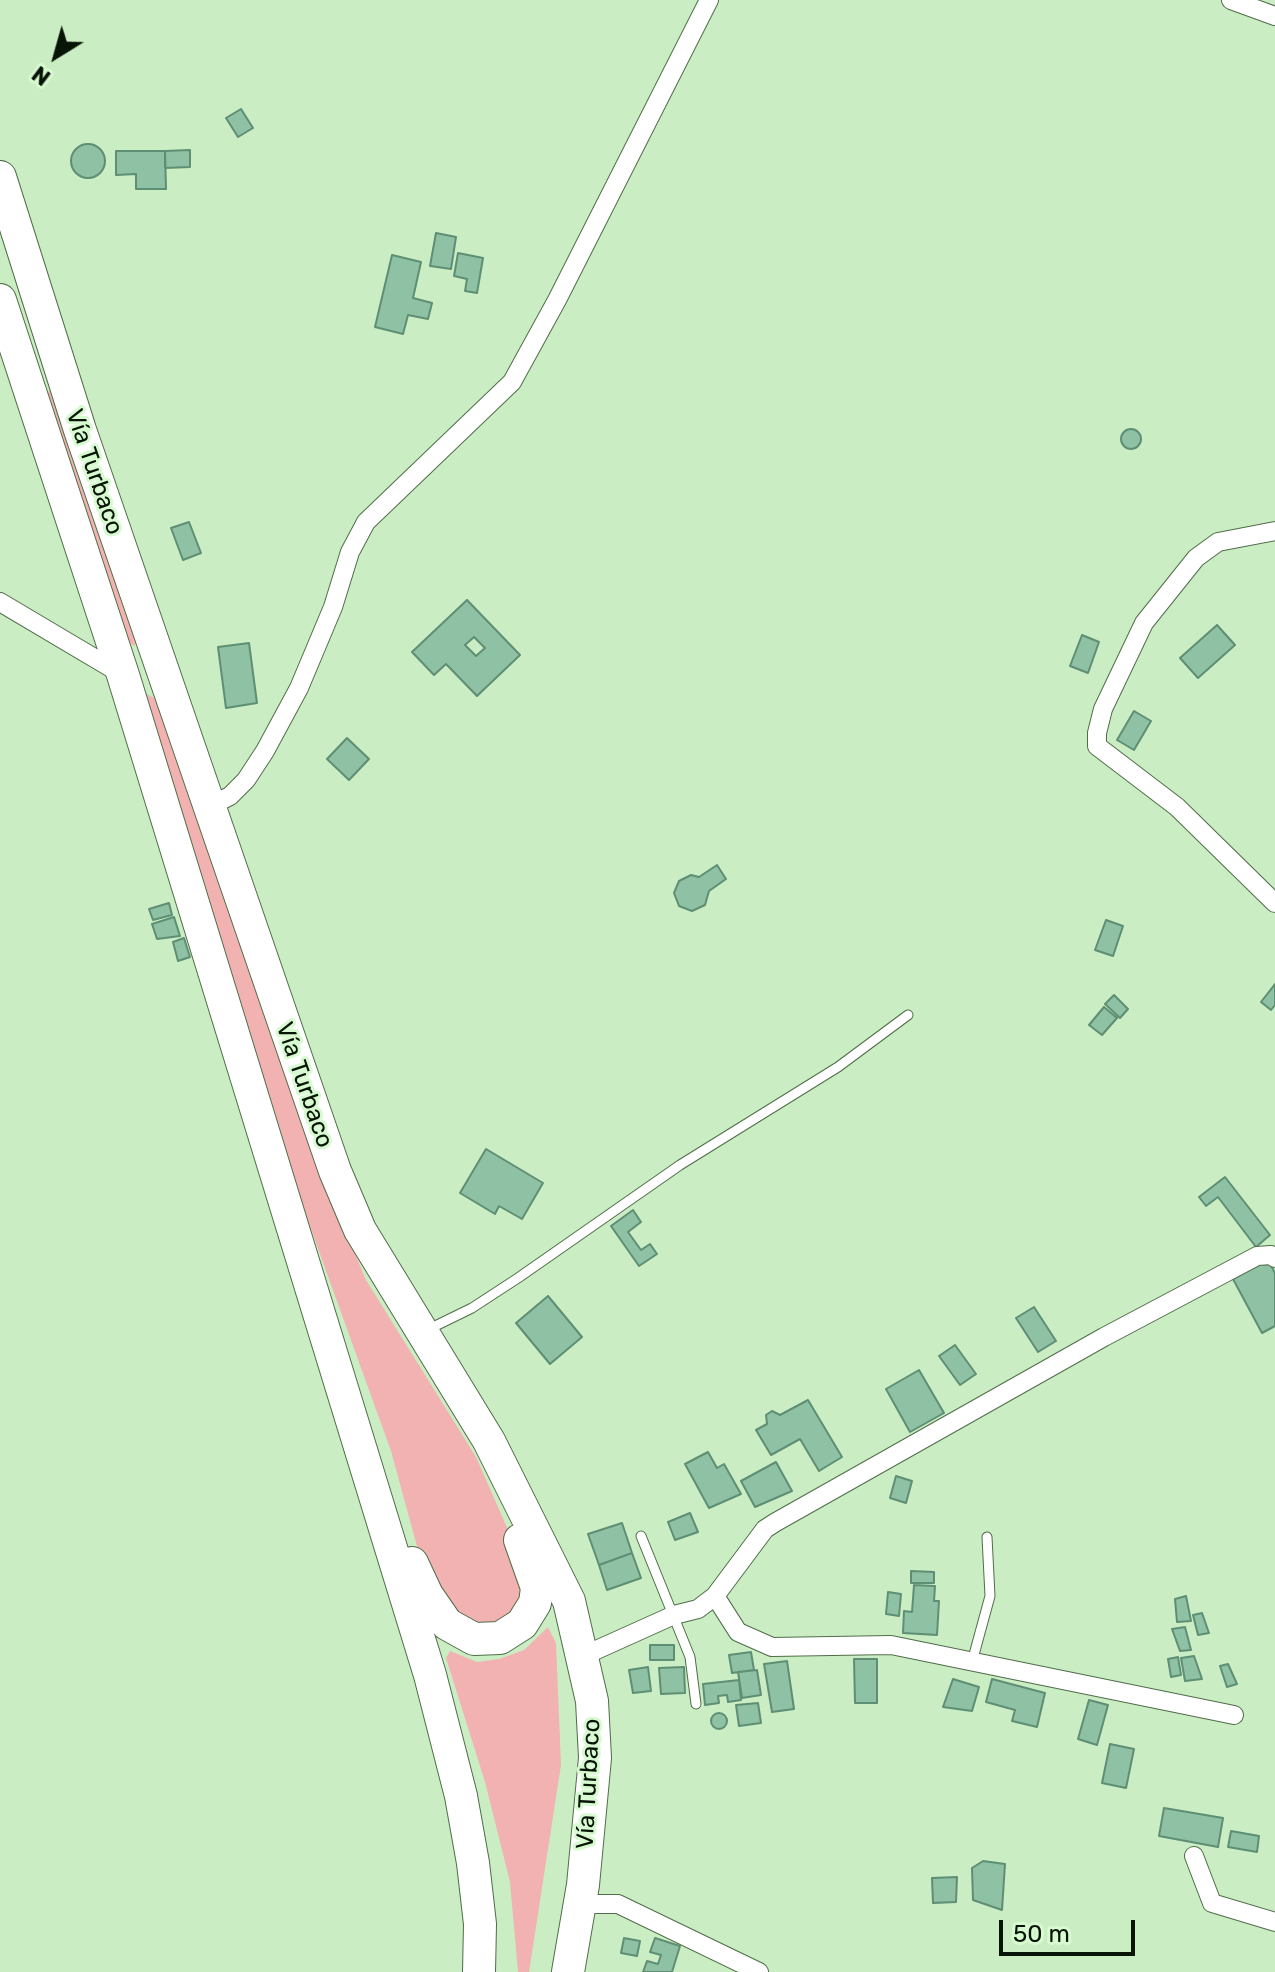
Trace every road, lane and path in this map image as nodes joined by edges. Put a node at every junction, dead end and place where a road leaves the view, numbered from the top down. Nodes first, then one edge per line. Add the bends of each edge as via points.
1 (709, 0) edge
2 (1231, 0) edge
3 (1275, 16) edge
4 (0, 177) edge
5 (0, 300) edge
6 (1275, 531) edge
7 (0, 602) edge
8 (123, 675) junction
9 (210, 806) junction
10 (1275, 903) edge
11 (908, 1015) dead end
12 (1275, 1258) edge
13 (421, 1333) junction
14 (329, 1344) junction
15 (518, 1494) junction
16 (641, 1536) dead end
17 (987, 1537) dead end
18 (715, 1596) junction
19 (674, 1615) junction
20 (583, 1656) junction
21 (972, 1662) junction
22 (696, 1704) dead end
23 (1234, 1715) dead end
24 (1194, 1856) dead end
25 (580, 1904) junction
26 (1275, 1922) edge
27 (479, 1972) edge
28 (568, 1972) edge
29 (759, 1972) edge

1 - 9 street via 512,382 366,522 299,688 272,739 246,780
2 - 3 street
4 - 9 highway, Vía Turbaco via 80,430
5 - 8 highway, Vía Turbaco
6 - 10 street via 1218,542 1196,558 1144,623 1103,709 1097,746 1177,807
7 - 8 street
8 - 14 highway, Vía Turbaco
9 - 13 highway, Vía Turbaco via 335,1171 360,1230
11 - 13 lane via 506,1286
12 - 18 street via 1257,1256 1104,1337 765,1529
13 - 15 highway, Vía Turbaco
14 - 15 highway via 351,1376 414,1570 447,1624 474,1639 512,1632 535,1603 537,1588 513,1521
14 - 27 highway, Vía Turbaco via 430,1675 461,1796 480,1924
15 - 20 highway, Vía Turbaco via 569,1601
16 - 19 lane
17 - 21 lane via 990,1596
18 - 19 street via 698,1609
18 - 21 street via 738,1632 772,1647 891,1645
19 - 20 street
19 - 22 lane via 690,1657
20 - 25 highway, Vía Turbaco via 595,1758
21 - 23 street
24 - 26 street via 1212,1903
25 - 28 highway, Vía Turbaco
25 - 29 street via 618,1904

